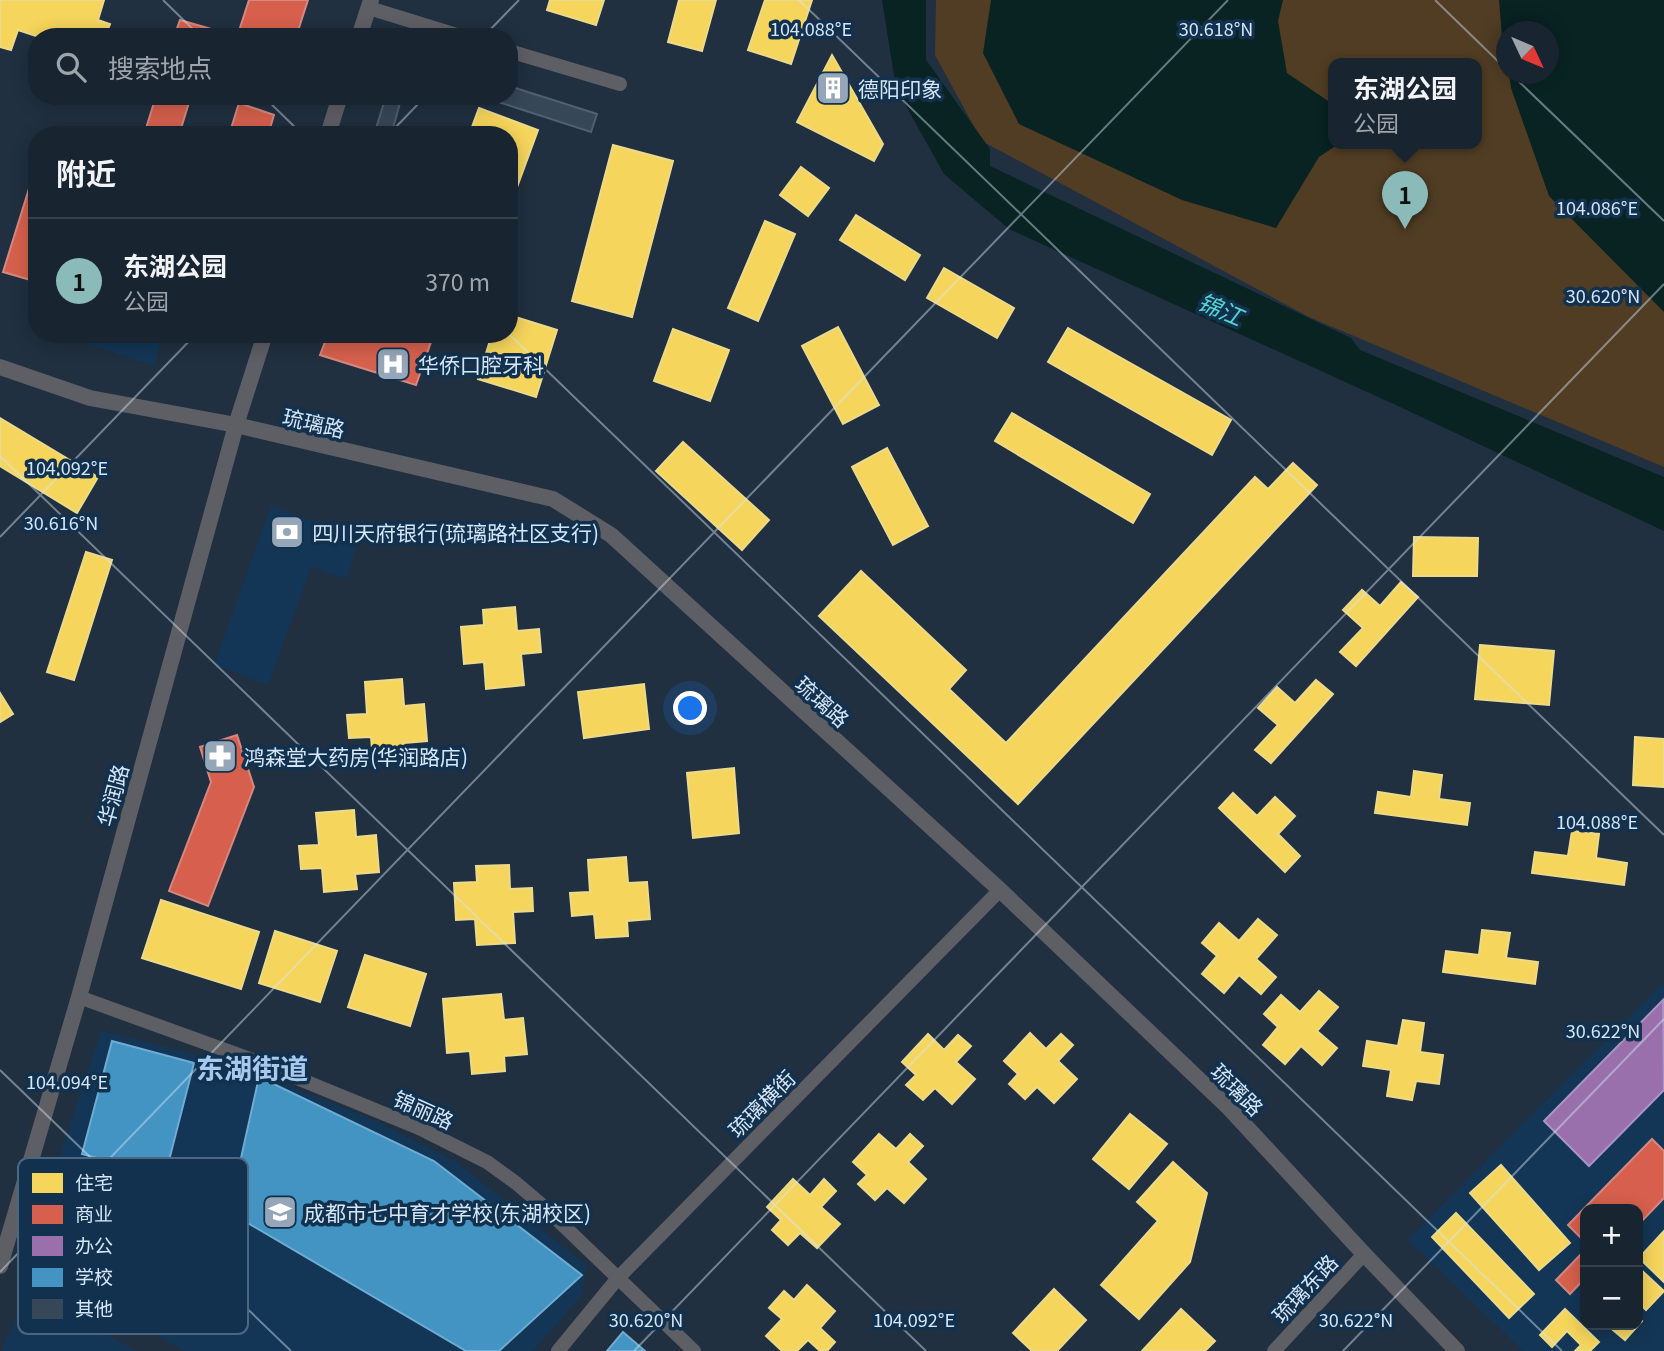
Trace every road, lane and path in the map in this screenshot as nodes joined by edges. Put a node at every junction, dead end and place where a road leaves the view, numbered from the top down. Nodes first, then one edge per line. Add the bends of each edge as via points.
1 (370, 4) edge
2 (362, 28) edge
3 (438, 28) edge
4 (518, 54) edge
5 (620, 84) dead end
6 (337, 105) edge
7 (331, 126) edge
8 (262, 343) edge
9 (0, 367) edge
10 (236, 425) junction
11 (1000, 890) junction
12 (79, 998) junction
13 (32, 1158) edge
14 (18, 1205) edge
15 (1364, 1254) junction
16 (0, 1266) edge
17 (618, 1278) junction
18 (558, 1351) edge
19 (694, 1351) edge
20 (1274, 1351) edge
21 (1457, 1351) edge

1 - 2 street
1 - 3 street
4 - 5 street
6 - 7 street
8 - 10 street, 华润路
9 - 10 street, 琉璃路 via 90,398
10 - 11 street, 琉璃路 via 553,499 611,536
10 - 12 street, 华润路
11 - 15 street, 琉璃路 via 1229,1108
11 - 17 street, 琉璃横街
12 - 13 street, 华润路
12 - 17 street, 锦丽路 via 270,1067 419,1128 487,1162 542,1205
14 - 16 street, 华润路
15 - 20 street, 琉璃东路
15 - 21 street, 琉璃路
17 - 18 street, 琉璃横街
17 - 19 street, 锦丽路

